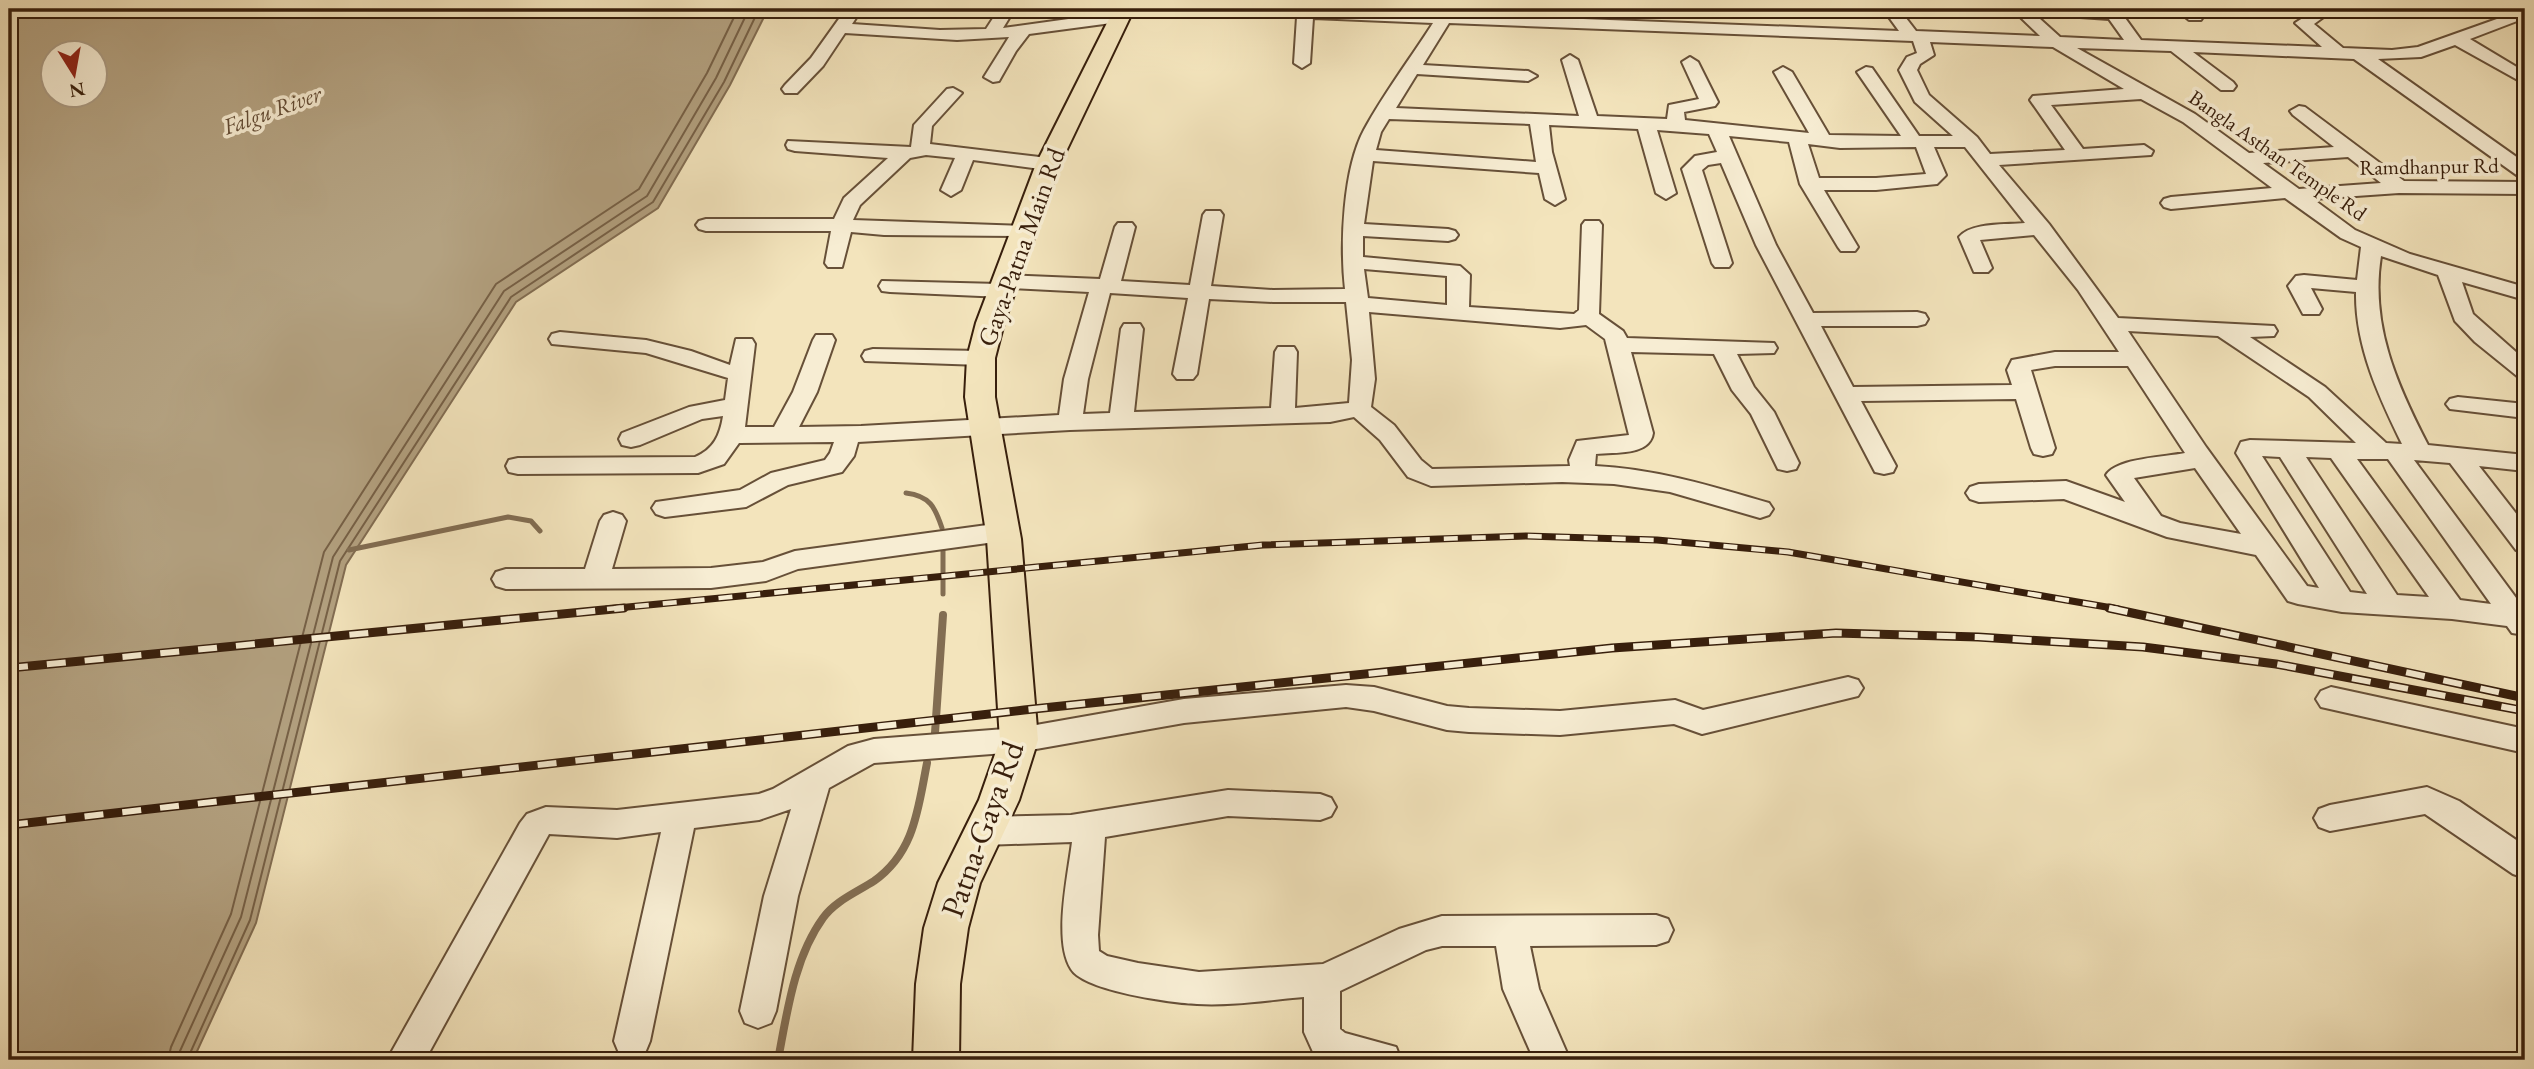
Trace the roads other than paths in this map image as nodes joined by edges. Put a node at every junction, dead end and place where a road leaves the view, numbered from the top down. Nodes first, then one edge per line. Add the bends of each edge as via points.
1 (854, 9) edge
2 (1013, 9) edge
3 (1054, 9) edge
4 (1206, 9) edge
5 (1666, 9) edge
6 (1713, 9) edge
7 (1891, 9) edge
8 (2020, 9) edge
9 (2316, 9) edge
10 (1263, 10) edge
11 (1332, 11) edge
12 (1122, 12) edge
13 (2080, 12) dead end
14 (1305, 13) junction
15 (1793, 13) dead end
16 (2525, 13) edge
17 (1447, 14) edge
18 (1570, 16) edge
19 (1674, 27) junction
20 (839, 28) junction
21 (1721, 28) junction
22 (1799, 31) junction
23 (1022, 32) junction
24 (991, 34) junction
25 (1915, 35) junction
26 (2457, 39) junction
27 (2055, 41) junction
28 (2135, 44) junction
29 (2174, 46) junction
30 (2340, 54) junction
31 (2359, 54) junction
32 (1570, 60) dead end
33 (1690, 62) dead end
34 (1302, 63) dead end
35 (1411, 69) junction
36 (1783, 72) dead end
37 (1866, 72) dead end
38 (1528, 76) dead end
39 (993, 77) dead end
40 (2525, 79) edge
41 (2228, 86) dead end
42 (791, 89) dead end
43 (953, 93) dead end
44 (2145, 93) junction
45 (2299, 111) dead end
46 (1383, 113) junction
47 (1539, 121) junction
48 (1590, 121) junction
49 (1646, 124) junction
50 (1676, 125) junction
51 (1717, 130) junction
52 (1798, 139) junction
53 (1823, 141) junction
54 (1857, 142) junction
55 (1918, 142) junction
56 (795, 145) dead end
57 (1977, 150) junction
58 (2351, 150) junction
59 (912, 151) junction
60 (2144, 151) dead end
61 (966, 154) junction
62 (1364, 155) junction
63 (2078, 155) junction
64 (1729, 156) junction
65 (2245, 159) junction
66 (1048, 164) junction
67 (2525, 172) edge
68 (1548, 174) junction
69 (1810, 184) junction
70 (1881, 184) junction
71 (2399, 187) junction
72 (2525, 188) edge
73 (951, 190) dead end
74 (1666, 193) dead end
75 (2291, 193) junction
76 (1555, 199) dead end
77 (2171, 203) dead end
78 (1213, 215) dead end
79 (706, 225) dead end
80 (842, 225) junction
81 (1592, 225) dead end
82 (1125, 227) dead end
83 (2042, 228) junction
84 (1353, 229) junction
85 (1025, 232) junction
86 (1448, 235) dead end
87 (2372, 246) junction
88 (1848, 247) dead end
89 (835, 262) dead end
90 (1353, 262) junction
91 (1722, 263) dead end
92 (1981, 268) dead end
93 (2447, 271) junction
94 (1105, 285) junction
95 (890, 286) dead end
96 (1005, 286) junction
97 (2367, 287) junction
98 (1198, 292) junction
99 (2525, 294) edge
100 (1355, 299) junction
101 (2311, 309) dead end
102 (1458, 313) junction
103 (1588, 317) junction
104 (1917, 319) dead end
105 (1805, 320) junction
106 (2111, 324) junction
107 (1132, 329) dead end
108 (2225, 330) junction
109 (2266, 331) dead end
110 (561, 339) dead end
111 (824, 340) dead end
112 (744, 344) dead end
113 (1619, 345) junction
114 (1722, 347) junction
115 (1766, 348) dead end
116 (1286, 352) dead end
117 (873, 356) dead end
118 (981, 358) junction
119 (2133, 359) junction
120 (2525, 372) edge
121 (741, 374) junction
122 (1185, 374) dead end
123 (2026, 393) junction
124 (1845, 394) junction
125 (2458, 404) dead end
126 (737, 406) junction
127 (1359, 409) junction
128 (2525, 411) edge
129 (1283, 416) junction
130 (1121, 421) junction
131 (1070, 422) junction
132 (984, 427) junction
133 (733, 433) junction
134 (782, 435) junction
135 (848, 435) junction
136 (631, 439) dead end
137 (2287, 448) junction
138 (2043, 449) dead end
139 (2337, 449) junction
140 (2398, 451) junction
141 (2458, 457) junction
142 (2202, 460) junction
143 (1787, 463) dead end
144 (2525, 463) edge
145 (518, 466) dead end
146 (1885, 466) dead end
147 (1584, 474) junction
148 (1979, 492) dead end
149 (665, 508) dead end
150 (1760, 509) dead end
151 (612, 521) dead end
152 (2152, 522) junction
153 (1003, 536) junction
154 (2525, 543) edge
155 (2264, 547) junction
156 (596, 578) junction
157 (506, 579) dead end
158 (2342, 602) junction
159 (2388, 604) junction
160 (2452, 610) junction
161 (2520, 624) edge
162 (1848, 688) dead end
163 (2331, 699) dead end
164 (1018, 732) junction
165 (2525, 741) edge
166 (816, 780) junction
167 (1320, 807) dead end
168 (681, 816) junction
169 (2330, 818) dead end
170 (1090, 825) junction
171 (984, 831) junction
172 (2525, 864) edge
173 (1656, 930) dead end
174 (1510, 931) junction
175 (1323, 980) junction
176 (758, 1011) dead end
177 (632, 1041) dead end
178 (405, 1060) edge
179 (936, 1060) edge
180 (1383, 1060) edge
181 (1552, 1060) edge

1 - 20 street
2 - 24 street via 1005,12
3 - 12 street
4 - 10 street
5 - 19 street
6 - 21 street
7 - 25 street
8 - 27 street
9 - 30 street via 2318,16 2303,23
10 - 14 street
11 - 14 street
11 - 17 street
12 - 23 street
12 - 66 main road, Gaya-Patna Main Rd
13 - 28 street via 2114,14
14 - 34 street
15 - 22 street
16 - 26 street
17 - 18 street
17 - 35 street
18 - 19 street
19 - 21 street
20 - 24 street via 941,36
20 - 42 street via 817,62
21 - 22 street
22 - 25 street
23 - 24 street
23 - 39 street
25 - 27 street
25 - 57 street via 1926,55 1913,61 1908,70 1916,93
26 - 31 street via 2409,55
26 - 40 street
27 - 28 street
27 - 44 street, Bangla Asthan Temple Rd
28 - 29 street
29 - 30 street
29 - 41 street
30 - 31 street
31 - 67 street
32 - 48 street
33 - 50 street via 1709,102 1675,108
35 - 38 street
35 - 46 street
36 - 53 street
37 - 55 street
43 - 59 street via 923,125
44 - 63 street via 2039,100
44 - 65 street, Bangla Asthan Temple Rd
45 - 58 street
46 - 47 street
46 - 62 street
47 - 48 street
47 - 68 street
48 - 49 street
49 - 50 street
49 - 74 street
50 - 51 street
51 - 52 street
51 - 64 street
52 - 53 street
52 - 69 street
53 - 54 street
54 - 55 street
54 - 70 street
55 - 57 street
55 - 70 street via 1935,178
56 - 59 street
57 - 63 street
57 - 83 street
58 - 65 street
58 - 71 street
59 - 61 street
59 - 80 street via 855,197
60 - 63 street
61 - 66 street
61 - 73 street
62 - 68 street via 1459,162 1458,172 1463,177
62 - 84 street
64 - 91 street via 1702,160 1692,169
64 - 105 street via 1766,245
65 - 75 street, Bangla Asthan Temple Rd
66 - 85 main road, Gaya-Patna Main Rd
68 - 76 street
69 - 70 street
69 - 88 street
71 - 72 street, Ramdhanpur Rd
71 - 75 street, Ramdhanpur Rd
75 - 77 street, Ramdhanpur Rd
75 - 87 street, Bangla Asthan Temple Rd
78 - 98 street
79 - 80 street
80 - 85 street
80 - 89 street
81 - 103 street
82 - 94 street
83 - 92 street via 1969,237
83 - 106 street
84 - 86 street
84 - 90 street
85 - 96 main road, Gaya-Patna Main Rd
87 - 93 street, Bangla Asthan Temple Rd
87 - 97 street
90 - 100 street
90 - 102 street via 1453,270 1459,275
93 - 99 street, Bangla Asthan Temple Rd
93 - 120 street via 2463,316
94 - 96 street
94 - 98 street
94 - 131 street via 1076,379
95 - 96 street
96 - 118 main road, Gaya-Patna Main Rd
97 - 101 street via 2304,281 2299,286
97 - 140 street via 2373,350 2391,398
98 - 100 street
98 - 122 street
100 - 102 street
100 - 127 street via 1362,355
102 - 103 street via 1560,321
103 - 113 street via 1615,336
104 - 105 street
105 - 124 street
106 - 108 street
106 - 119 street
107 - 130 street
108 - 109 street
108 - 140 street
110 - 121 street via 640,345
111 - 134 street via 806,392
112 - 121 street
113 - 114 street
113 - 147 street via 1642,433 1635,442 1586,447 1581,460
114 - 115 street
114 - 143 street
116 - 129 street
117 - 118 street
118 - 132 main road, Gaya-Patna Main Rd
119 - 123 street via 2026,362 2019,370
119 - 142 street
121 - 126 street
123 - 124 street
123 - 138 street
124 - 146 street
125 - 128 street
126 - 133 street
126 - 136 street via 697,412
127 - 129 street
127 - 147 street via 1383,427 1422,475
129 - 130 street
130 - 131 street
131 - 132 street
132 - 135 street
132 - 153 main road, Gaya-Patna Main Rd
133 - 134 street
133 - 145 street via 715,458 698,465
134 - 135 street
135 - 149 street via 842,457 833,466 780,479 746,498
137 - 139 street
137 - 158 street via 2250,448 2248,453
137 - 159 street
139 - 140 street
139 - 160 street
140 - 141 street
140 - 161 street
141 - 144 street
141 - 154 street
142 - 152 street via 2119,475
142 - 155 street
147 - 150 street via 1643,478
148 - 152 street via 2066,490
151 - 156 street
152 - 155 street via 2204,538
153 - 156 street via 795,559 766,571 728,576
153 - 164 main road, Gaya-Patna Main Rd
155 - 158 street via 2298,594
156 - 157 street
158 - 159 street
159 - 160 street
160 - 161 street
162 - 164 street via 1712,721 1692,720 1675,712 1560,723 1469,720 1346,696
163 - 165 street
164 - 166 street via 874,751
164 - 171 main road, Patna-Gaya Rd via 1010,772
166 - 168 street via 759,807
166 - 176 street via 780,896
167 - 170 street via 1228,803
168 - 177 street
168 - 178 street via 618,824 556,820 538,824
169 - 172 street via 2427,800
170 - 171 street
170 - 175 street via 1082,953 1093,967 1199,988
171 - 179 main road, Patna-Gaya Rd via 959,883 946,929 938,984
173 - 174 street
174 - 175 street via 1423,934 1342,976
174 - 181 street via 1521,989
175 - 180 street via 1323,1038 1330,1045

